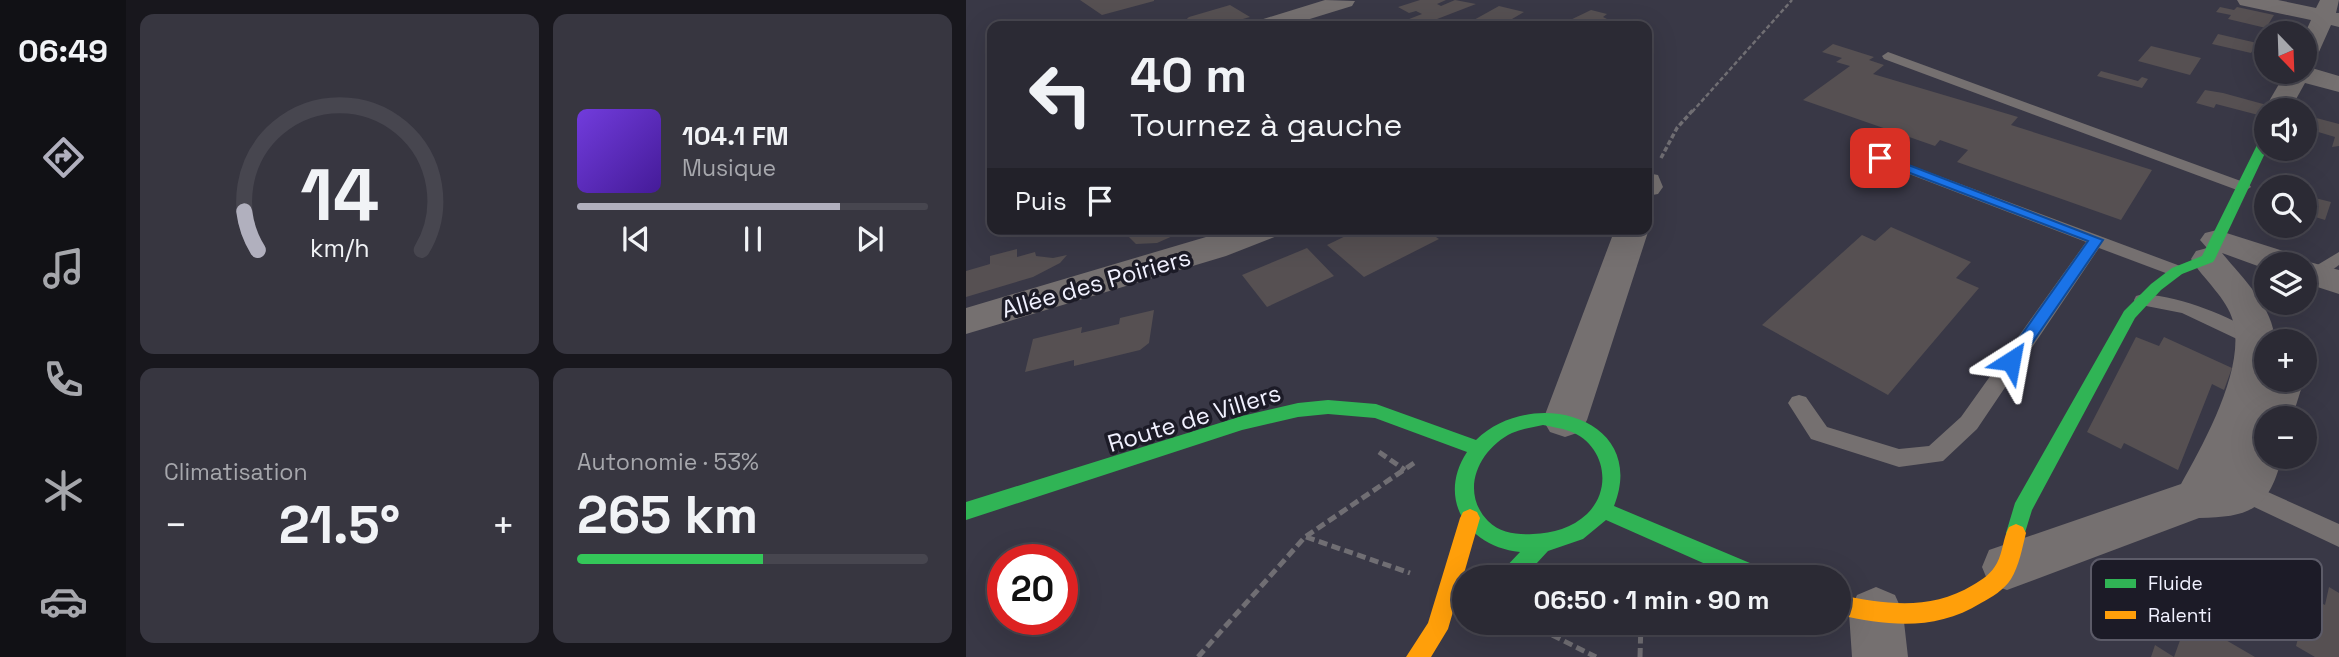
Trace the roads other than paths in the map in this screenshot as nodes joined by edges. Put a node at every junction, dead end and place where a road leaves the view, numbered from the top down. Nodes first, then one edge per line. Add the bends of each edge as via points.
1 (2248, 0) edge
2 (1344, 1) edge
3 (2331, 12) edge
4 (1281, 21) edge
5 (2317, 37) edge
6 (1888, 55) dead end
7 (2317, 75) edge
8 (2339, 84) edge
9 (1880, 158) dead end
10 (2255, 161) edge
11 (2243, 187) junction
12 (1249, 235) edge
13 (1630, 235) edge
14 (2096, 240) junction
15 (2201, 256) junction
16 (2254, 262) edge
17 (2143, 300) junction
18 (966, 321) edge
19 (2256, 329) edge
20 (2254, 342) edge
21 (2254, 365) edge
22 (1799, 403) dead end
23 (1565, 420) junction
24 (1478, 448) junction
25 (2256, 469) edge
26 (2219, 494) junction
27 (1603, 510) junction
28 (966, 511) edge
29 (1470, 519) junction
30 (2339, 536) edge
31 (1541, 545) junction
32 (1522, 565) edge
33 (1732, 565) edge
34 (2007, 567) junction
35 (1452, 621) edge
36 (1865, 625) edge
37 (1437, 629) junction
38 (1417, 657) edge

1 - 3 street
2 - 4 street
3 - 5 street
6 - 11 lane
7 - 8 street
9 - 14 lane
10 - 11 street
11 - 15 street
12 - 18 street, Allée des Poiriers
13 - 23 street
14 - 15 lane
14 - 22 lane via 1969,423 1935,455 1899,458 1819,433
15 - 16 street
15 - 17 street
15 - 19 street
17 - 20 lane via 2183,305
17 - 34 street via 2129,314 2022,509
21 - 26 street via 2216,467
23 - 24 street via 1517,422
23 - 27 street via 1594,433 1607,447 1615,470 1614,487
24 - 28 street, Route de Villers via 1376,411 1298,410 1242,423
24 - 29 street via 1467,463 1461,484
25 - 26 street via 2253,480
26 - 30 lane
26 - 34 street
27 - 31 street via 1583,529
27 - 33 street
29 - 31 street via 1509,543
29 - 37 street
31 - 32 street
34 - 36 street via 1984,593 1962,605
35 - 37 street
37 - 38 street

